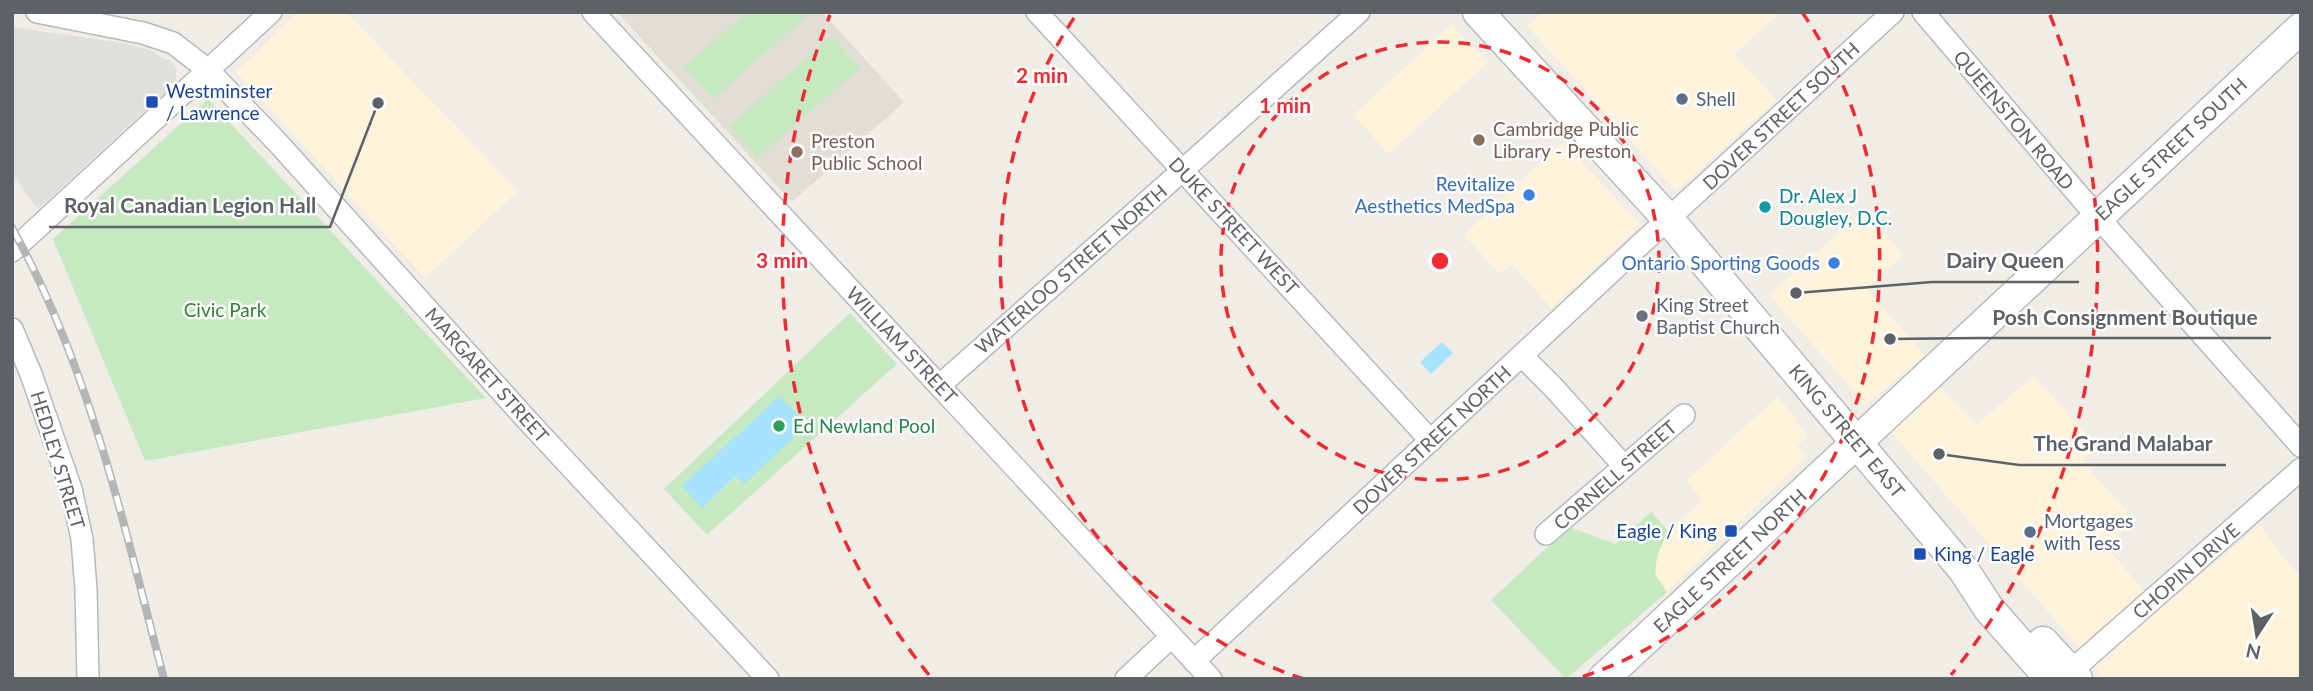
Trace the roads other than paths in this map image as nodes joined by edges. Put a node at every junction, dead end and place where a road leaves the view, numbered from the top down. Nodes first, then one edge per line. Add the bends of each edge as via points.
1 (37, 12) edge
2 (271, 12) edge
3 (593, 12) edge
4 (1037, 12) edge
5 (1359, 12) edge
6 (1478, 12) edge
7 (1893, 12) edge
8 (1923, 12) edge
9 (2301, 28) edge
10 (207, 69) junction
11 (1183, 170) junction
12 (2098, 218) junction
13 (1669, 220) junction
14 (12, 251) edge
15 (12, 329) edge
16 (1522, 356) junction
17 (940, 385) junction
18 (1684, 415) dead end
19 (1431, 441) junction
20 (1856, 442) junction
21 (2301, 446) edge
22 (1624, 466) junction
23 (2301, 469) edge
24 (1546, 534) dead end
25 (1171, 637) junction
26 (1194, 661) junction
27 (2067, 676) edge
28 (88, 679) edge
29 (768, 679) edge
30 (1126, 679) edge
31 (1211, 679) edge
32 (1603, 679) edge

1 - 10 street, MARGARET STREET via 173,43
2 - 10 street
3 - 17 street, WILLIAM STREET
4 - 11 street, DUKE STREET WEST
5 - 11 street, WATERLOO STREET NORTH
6 - 13 main road, KING STREET EAST
7 - 13 street, DOVER STREET SOUTH
8 - 12 street, QUEENSTON ROAD
9 - 12 main road, EAGLE STREET SOUTH
10 - 14 street
10 - 29 street, MARGARET STREET
11 - 17 street, WATERLOO STREET NORTH
11 - 19 street, DUKE STREET WEST
12 - 20 main road, EAGLE STREET SOUTH
12 - 21 street, QUEENSTON ROAD
13 - 16 street, DOVER STREET NORTH
13 - 20 main road, KING STREET EAST
15 - 28 street, HEDLEY STREET via 71,489 82,539
16 - 19 street, DOVER STREET NORTH
16 - 22 street
17 - 25 street, WILLIAM STREET
18 - 22 street, CORNELL STREET
19 - 26 street, DOVER STREET NORTH
20 - 27 main road, KING STREET EAST via 1963,569 2005,600
20 - 32 main road, EAGLE STREET NORTH
22 - 24 street, CORNELL STREET
23 - 27 street, CHOPIN DRIVE
25 - 26 street, WILLIAM STREET
25 - 30 street
26 - 31 street, WILLIAM STREET

